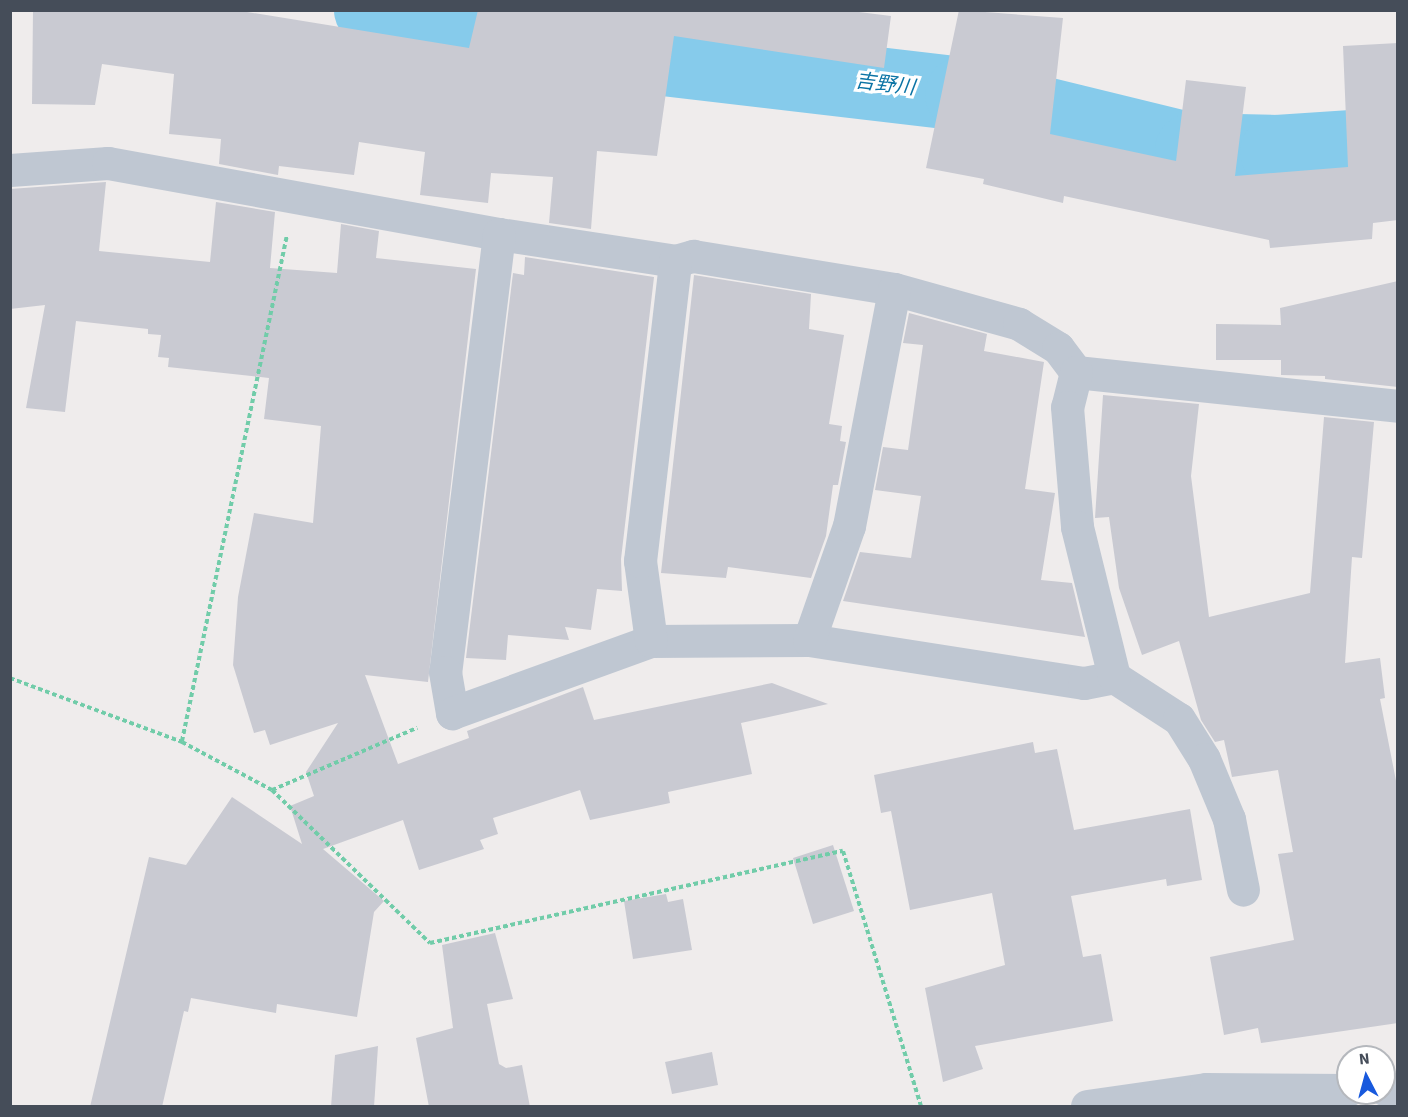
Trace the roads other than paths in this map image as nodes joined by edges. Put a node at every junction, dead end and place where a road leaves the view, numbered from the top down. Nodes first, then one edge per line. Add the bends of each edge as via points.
1 (10, 170) edge
2 (499, 234) junction
3 (675, 261) junction
4 (894, 289) junction
5 (1076, 372) junction
6 (1398, 406) edge
7 (809, 640) junction
8 (651, 641) junction
9 (1114, 677) junction
10 (1243, 890) dead end
11 (1336, 1090) edge
12 (1087, 1107) edge

1 - 2 street via 108,163
2 - 3 street
2 - 8 street via 445,672 452,713
3 - 4 street via 693,256
3 - 8 street via 640,561
4 - 5 street via 1019,324 1058,348
4 - 7 street via 849,526
5 - 6 street
5 - 9 street via 1067,407 1077,527
7 - 8 street
7 - 9 street via 1084,683
9 - 10 street via 1179,719 1204,759 1229,819
11 - 12 street via 1206,1089

